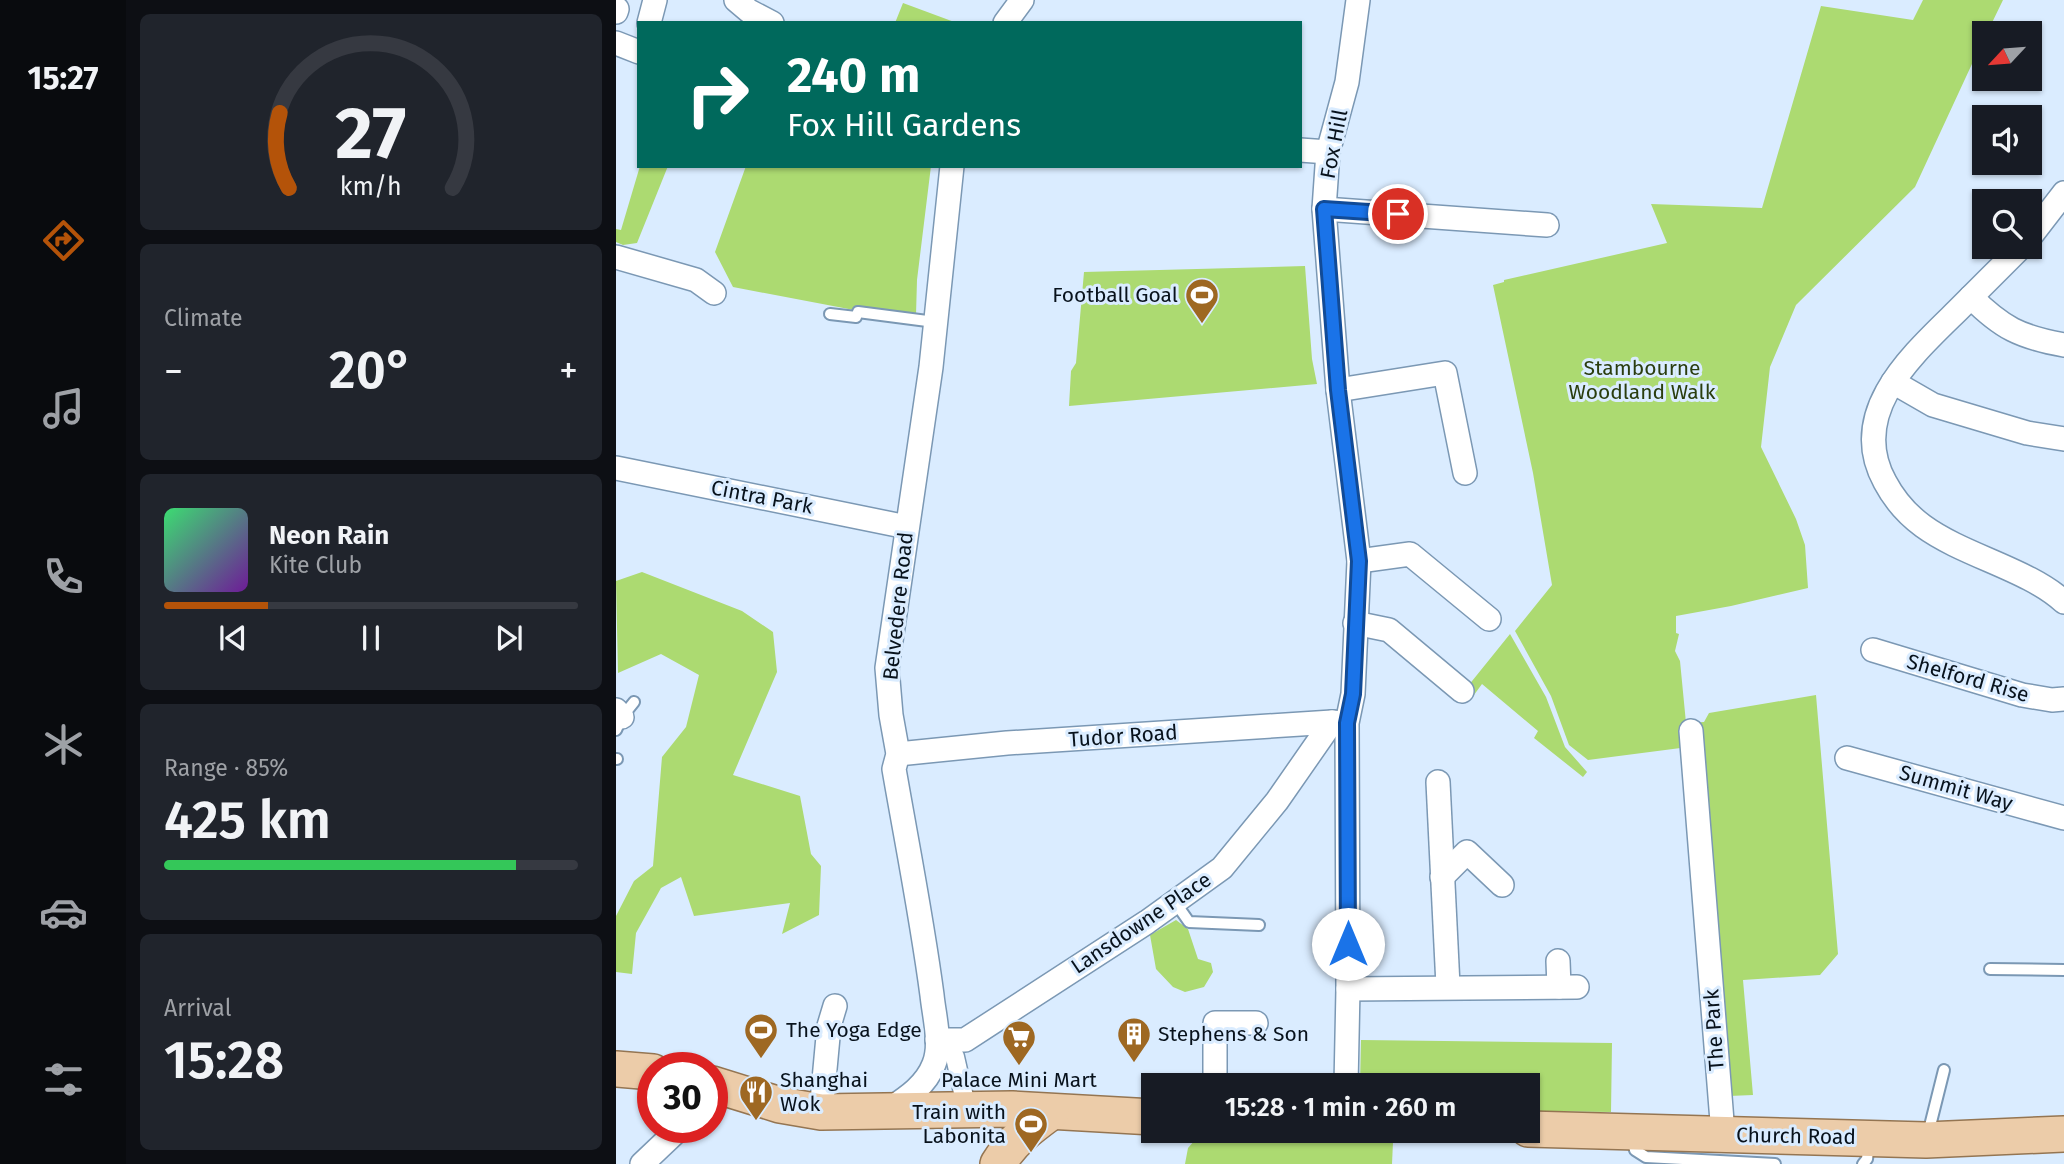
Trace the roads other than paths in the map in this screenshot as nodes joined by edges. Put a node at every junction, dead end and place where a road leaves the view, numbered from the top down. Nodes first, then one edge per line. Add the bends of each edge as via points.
1 (655, 0) edge
2 (736, 0) edge
3 (1022, 0) edge
4 (1358, 0) edge
5 (650, 21) edge
6 (768, 21) edge
7 (1006, 21) edge
8 (616, 43) edge
9 (637, 51) edge
10 (1302, 150) edge
11 (1328, 152) junction
12 (952, 168) edge
13 (2064, 192) edge
14 (1324, 209) junction
15 (2042, 221) edge
16 (1547, 225) dead end
17 (616, 257) edge
18 (2009, 259) edge
19 (714, 293) dead end
20 (1971, 298) junction
21 (830, 314) dead end
22 (935, 322) junction
23 (2064, 345) edge
24 (1893, 382) junction
25 (1338, 390) junction
26 (2064, 439) edge
27 (616, 468) edge
28 (1465, 473) dead end
29 (907, 527) junction
30 (1359, 561) junction
31 (2064, 602) edge
32 (1489, 619) dead end
33 (1356, 623) junction
34 (1873, 650) dead end
35 (1462, 691) dead end
36 (2064, 699) edge
37 (1340, 723) junction
38 (1691, 731) dead end
39 (898, 754) junction
40 (1847, 758) dead end
41 (1438, 782) dead end
42 (2064, 818) edge
43 (1442, 877) junction
44 (1502, 885) dead end
45 (1175, 902) junction
46 (1259, 925) dead end
47 (1558, 961) dead end
48 (1990, 969) dead end
49 (2064, 970) edge
50 (1448, 986) junction
51 (1348, 989) junction
52 (835, 1006) dead end
53 (1256, 1023) dead end
54 (941, 1040) junction
55 (616, 1069) edge
56 (1944, 1070) dead end
57 (637, 1071) edge
58 (1215, 1073) edge
59 (1346, 1073) edge
60 (728, 1089) edge
61 (890, 1109) junction
62 (970, 1110) junction
63 (821, 1112) junction
64 (1051, 1112) junction
65 (1141, 1116) edge
66 (1540, 1129) edge
67 (1631, 1132) junction
68 (1723, 1134) junction
69 (2064, 1134) edge
70 (664, 1143) edge
71 (1867, 1151) edge
72 (1925, 1152) edge
73 (1002, 1157) edge
74 (642, 1164) edge
75 (1775, 1164) edge

1 - 5 street
2 - 6 street
3 - 7 street
4 - 11 street, Fox Hill via 1347,82
8 - 9 street
10 - 11 street
11 - 14 street, Fox Hill
12 - 22 street, Belvedere Road
13 - 15 street
14 - 16 street
14 - 25 street, Fox Hill
17 - 19 street via 696,280
18 - 20 street
20 - 23 street via 1994,320 2017,333
20 - 24 street via 1914,353
21 - 22 lane via 856,317 858,312
22 - 29 street, Belvedere Road
24 - 26 street via 1933,405
24 - 31 street via 1876,414 1872,438 1878,471 1905,510 1924,527 2051,590
25 - 28 street via 1445,373
25 - 30 street, Fox Hill
27 - 29 street, Cintra Park
29 - 39 street, Belvedere Road via 887,668
30 - 32 street via 1410,554
30 - 33 street, Fox Hill
33 - 35 street via 1389,629
33 - 37 street, Fox Hill via 1353,694
34 - 36 street, Shelford Rise via 2022,695
37 - 39 street, Tudor Road
37 - 45 street, Lansdowne Place via 1222,868
37 - 51 street, Fox Hill
38 - 68 street, The Park
39 - 54 street, Belvedere Road via 894,769
40 - 42 street, Summit Way
41 - 43 street
43 - 44 street via 1467,852
43 - 50 street
45 - 46 lane via 1189,922
45 - 54 street, Lansdowne Place via 965,1040
47 - 50 street via 1568,987
48 - 49 lane
50 - 51 street
51 - 59 street, Fox Hill
52 - 63 street
53 - 58 street via 1215,1023
54 - 61 street, Belvedere Road via 925,1080
54 - 62 street, Belvedere Road via 955,1057
55 - 57 main road
56 - 72 lane
60 - 63 main road
61 - 62 main road
61 - 63 main road
62 - 64 main road
62 - 73 main road via 995,1129
64 - 65 main road
64 - 73 main road via 1022,1133
66 - 67 main road, Church Road
67 - 68 main road, Church Road
67 - 75 lane via 1636,1150 1646,1157
68 - 71 main road, Church Road
69 - 72 main road, Church Road
70 - 74 street
71 - 72 main road, Church Road

